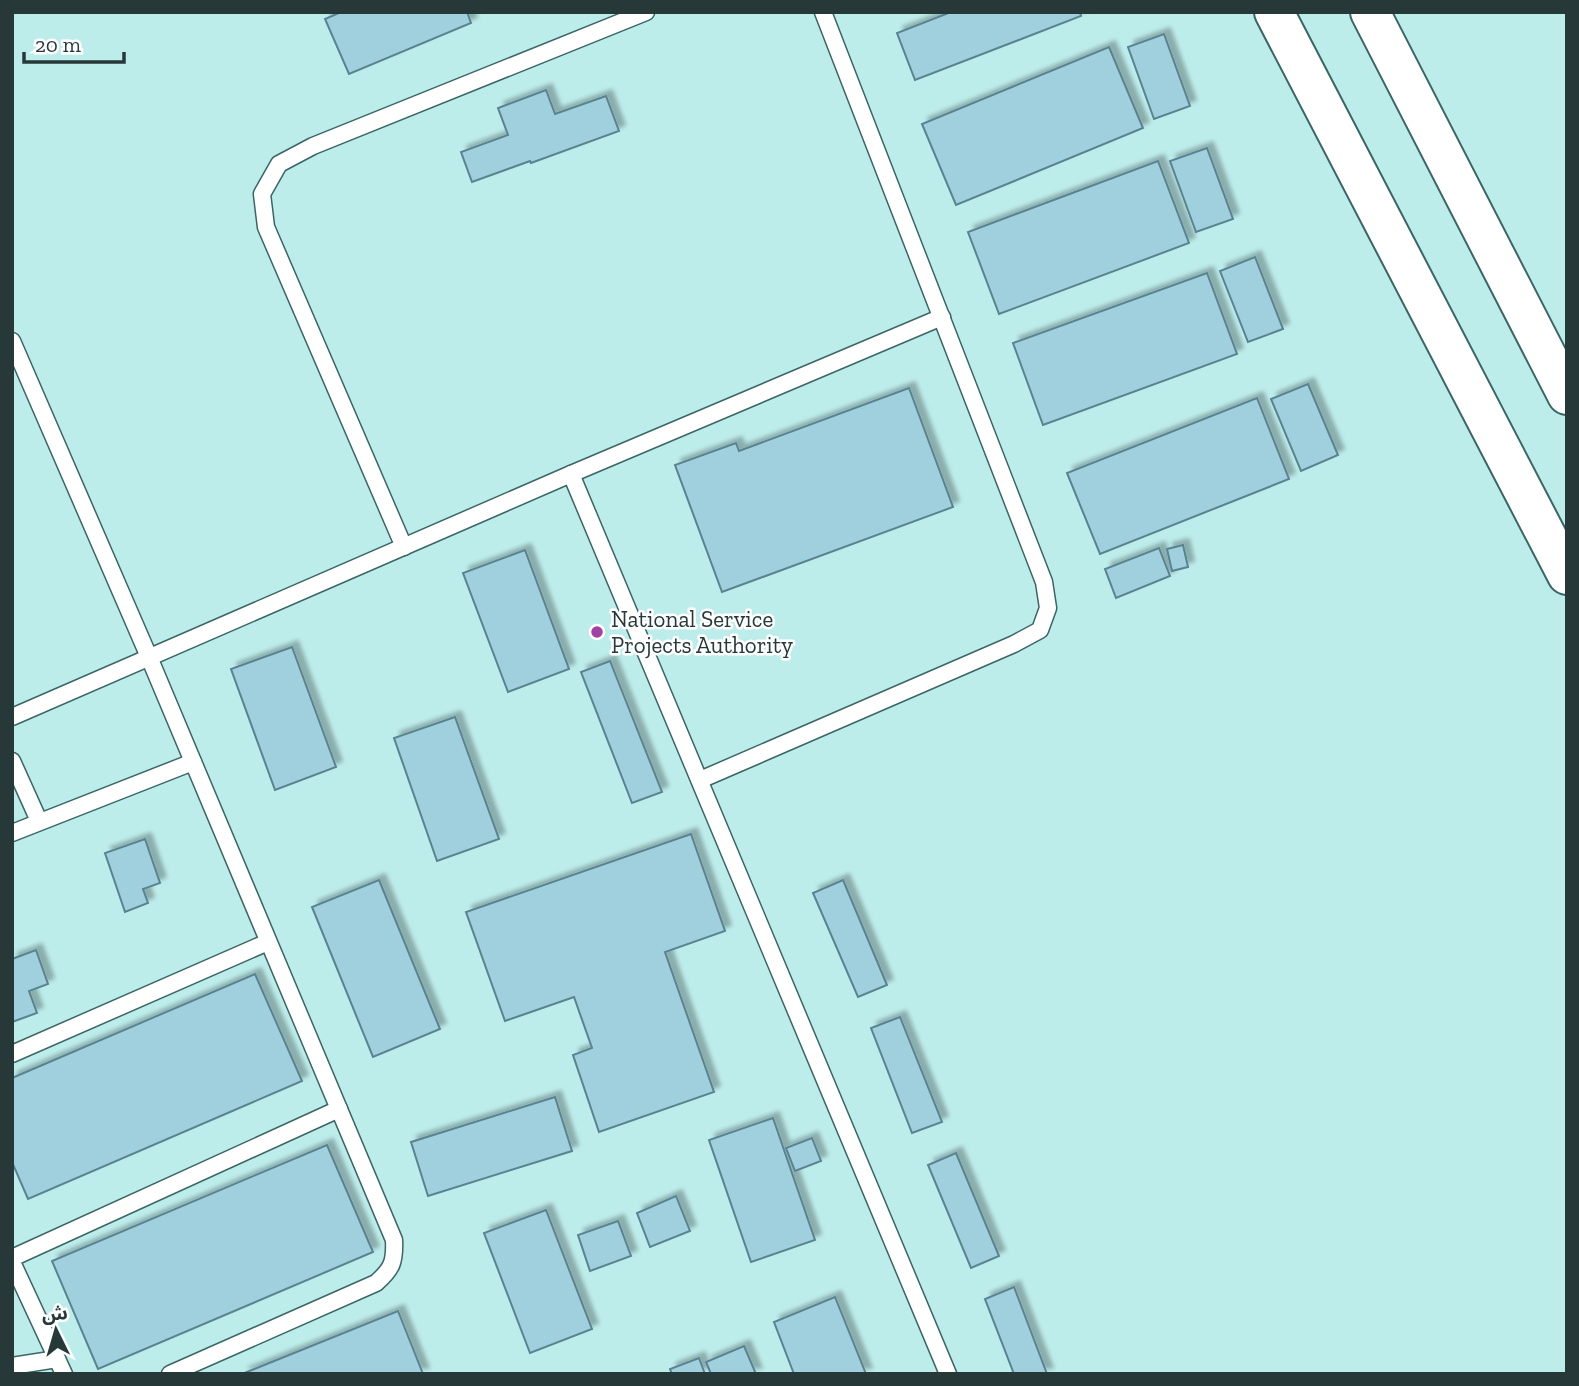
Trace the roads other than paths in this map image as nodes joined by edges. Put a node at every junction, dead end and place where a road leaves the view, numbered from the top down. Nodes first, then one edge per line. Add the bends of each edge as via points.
1 (646, 12) edge
2 (823, 12) edge
3 (1274, 12) edge
4 (1370, 12) edge
5 (942, 317) junction
6 (12, 341) edge
7 (1567, 395) edge
8 (571, 474) junction
9 (404, 547) junction
10 (1567, 575) edge
11 (149, 657) junction
12 (12, 717) edge
13 (12, 761) edge
14 (193, 761) junction
15 (700, 780) junction
16 (39, 821) junction
17 (12, 833) edge
18 (268, 942) junction
19 (12, 1054) edge
20 (339, 1109) junction
21 (12, 1260) edge
22 (57, 1359) junction
23 (12, 1366) edge
24 (64, 1374) edge
25 (170, 1374) edge
26 (948, 1374) edge

1 - 9 lane via 313,146 279,164 262,194 266,227
2 - 5 lane
3 - 10 street
4 - 7 street
5 - 8 lane
5 - 15 lane via 1044,582 1048,608 1040,630
6 - 11 lane
8 - 9 lane
8 - 15 lane
9 - 11 lane
11 - 12 lane
11 - 14 lane
13 - 16 lane
14 - 16 lane
14 - 18 lane
15 - 26 lane
16 - 17 lane
18 - 19 lane
18 - 20 lane
20 - 21 lane
20 - 25 lane via 394,1240 395,1257 389,1272 376,1283
21 - 22 lane
22 - 23 lane
22 - 24 lane

